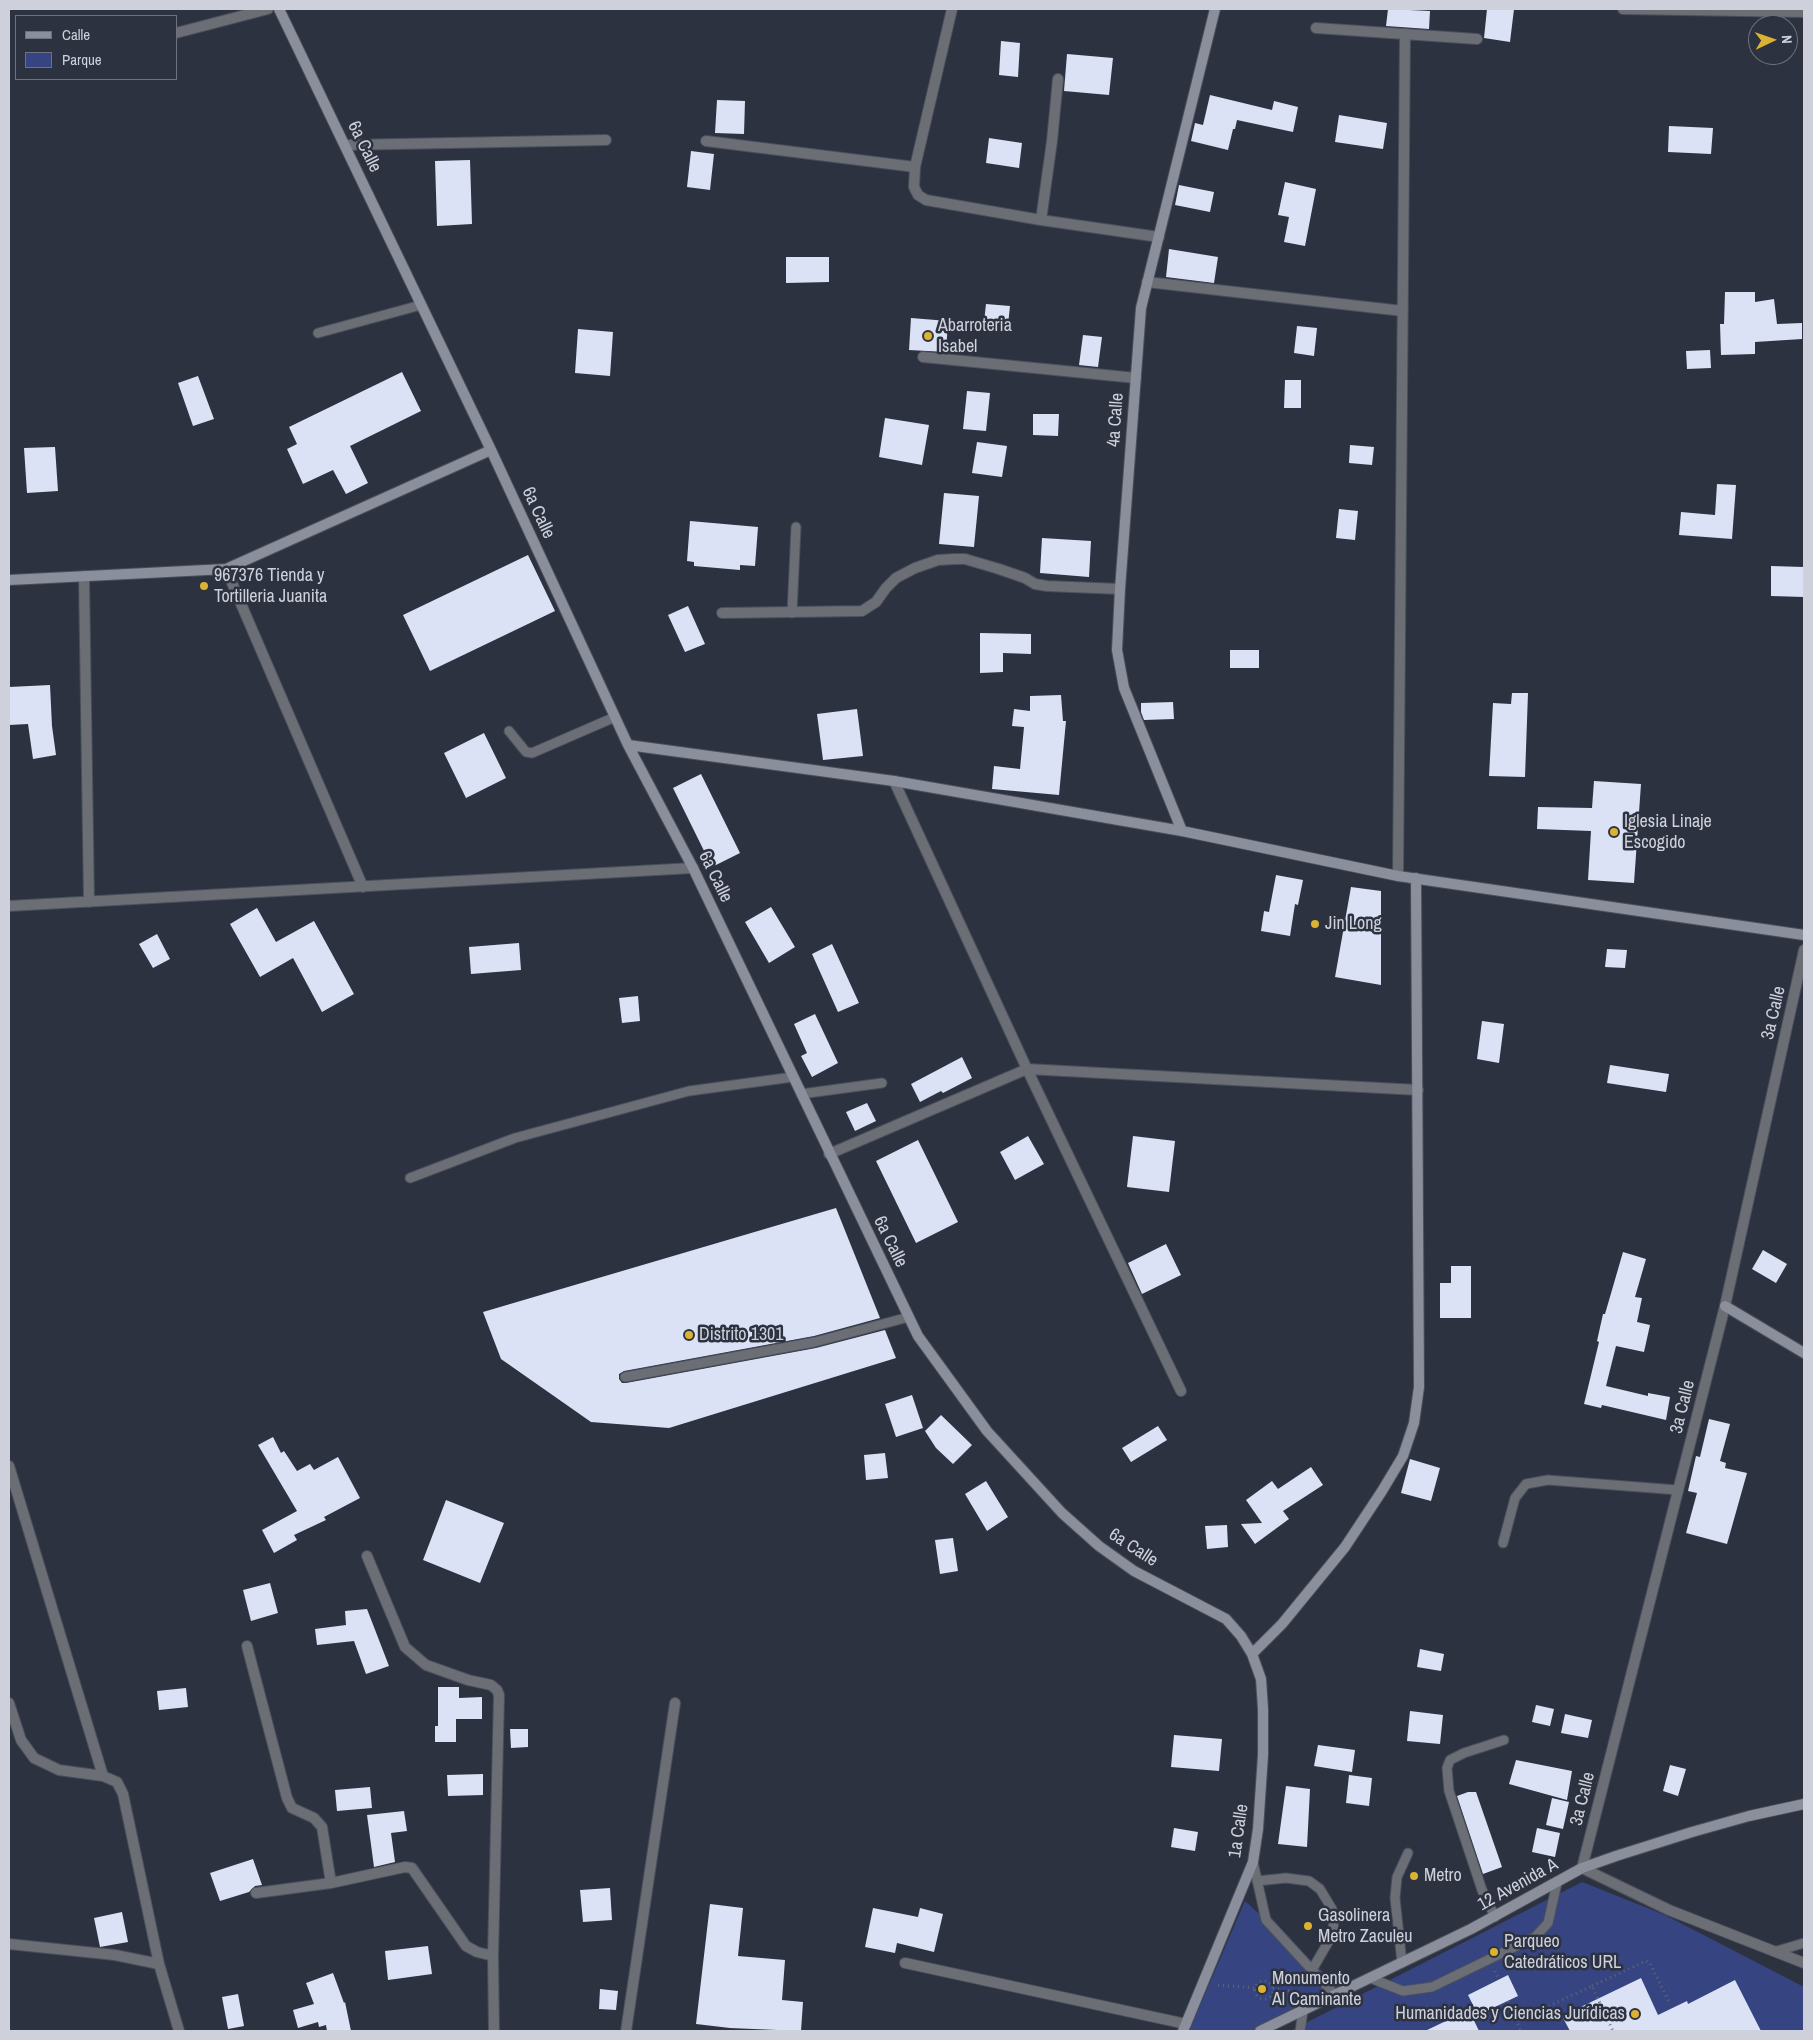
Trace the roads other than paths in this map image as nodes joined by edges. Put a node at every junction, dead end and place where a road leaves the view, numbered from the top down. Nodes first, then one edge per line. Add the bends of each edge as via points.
1 (268, 9) edge
2 (279, 9) edge
3 (952, 9) edge
4 (1215, 9) edge
5 (1623, 9) edge
6 (1804, 12) edge
7 (1316, 28) dead end
8 (178, 32) edge
9 (1406, 34) junction
10 (1477, 39) dead end
11 (1058, 79) dead end
12 (606, 140) dead end
13 (706, 141) dead end
14 (345, 145) junction
15 (915, 167) junction
16 (1041, 220) junction
17 (1159, 237) junction
18 (1147, 282) junction
19 (421, 305) junction
20 (1403, 311) junction
21 (318, 333) dead end
22 (923, 357) dead end
23 (1136, 378) junction
24 (491, 450) junction
25 (796, 527) dead end
26 (226, 569) junction
27 (84, 576) junction
28 (9, 580) edge
29 (1120, 589) junction
30 (722, 613) dead end
31 (792, 613) junction
32 (615, 717) junction
33 (509, 730) dead end
34 (628, 745) junction
35 (894, 781) junction
36 (1182, 831) junction
37 (693, 868) junction
38 (1398, 876) junction
39 (1416, 878) junction
40 (363, 886) junction
41 (89, 902) junction
42 (9, 906) edge
43 (1804, 935) edge
44 (1804, 950) edge
45 (1028, 1069) junction
46 (793, 1077) junction
47 (882, 1083) dead end
48 (1418, 1090) junction
49 (801, 1094) junction
50 (829, 1154) junction
51 (410, 1178) dead end
52 (1725, 1306) junction
53 (909, 1317) junction
54 (1804, 1353) edge
55 (625, 1377) dead end
56 (1181, 1391) dead end
57 (9, 1466) edge
58 (1678, 1490) junction
59 (1504, 1543) dead end
60 (367, 1556) dead end
61 (247, 1646) dead end
62 (1252, 1654) junction
63 (9, 1703) edge
64 (675, 1703) dead end
65 (1504, 1740) dead end
66 (104, 1776) junction
67 (1804, 1804) edge
68 (1408, 1853) dead end
69 (1253, 1862) junction
70 (1582, 1868) junction
71 (1258, 1881) junction
72 (331, 1882) junction
73 (1556, 1883) junction
74 (256, 1893) dead end
75 (1494, 1917) junction
76 (1804, 1943) edge
77 (9, 1944) edge
78 (1777, 1951) junction
79 (494, 1956) junction
80 (905, 1963) dead end
81 (1402, 1963) junction
82 (1804, 1963) edge
83 (159, 1964) junction
84 (1312, 1970) junction
85 (1370, 1978) junction
86 (1335, 1995) junction
87 (1303, 2011) junction
88 (1184, 2028) edge
89 (1266, 2030) edge
90 (179, 2031) edge
91 (494, 2031) edge
92 (626, 2031) edge
93 (1300, 2031) edge

1 - 8 street
2 - 14 street, 6a Calle
3 - 15 street
4 - 17 street, 4a Calle
5 - 6 street
7 - 9 street
9 - 10 street
9 - 20 street
11 - 16 street
12 - 14 street
13 - 15 street
14 - 19 street, 6a Calle
15 - 16 street via 914,187 926,200
16 - 17 street
17 - 18 street, 4a Calle
18 - 20 street
18 - 23 street, 4a Calle via 1141,308
19 - 21 lane
19 - 24 street, 6a Calle
20 - 38 street
22 - 23 street
23 - 29 street, 4a Calle
24 - 26 street
24 - 32 street, 6a Calle
25 - 31 lane
26 - 27 street
26 - 40 street
27 - 28 street
27 - 41 street
29 - 31 street via 1047,586 965,559 938,560 896,578 876,602 862,611
29 - 36 street, 4a Calle via 1117,650 1124,688
30 - 31 street
32 - 33 lane via 532,753 526,752
32 - 34 street, 6a Calle
34 - 35 street
34 - 37 street, 6a Calle
35 - 36 street
35 - 45 street
36 - 38 street
37 - 40 street
37 - 46 street, 6a Calle
38 - 39 street
39 - 43 street
39 - 48 street
40 - 41 street
41 - 42 street
44 - 52 street, 3a Calle
45 - 48 street
45 - 50 street
45 - 56 street
46 - 49 street, 6a Calle
46 - 51 lane via 689,1091 515,1138
47 - 49 lane
48 - 62 street via 1419,1387 1414,1423 1403,1456 1345,1548 1282,1624
49 - 50 street, 6a Calle
50 - 53 street, 6a Calle
52 - 54 street
52 - 58 street, 3a Calle
53 - 55 lane via 815,1342
53 - 62 street, 6a Calle via 918,1336 987,1431 1062,1513 1134,1571 1226,1619
57 - 66 street
58 - 59 lane via 1548,1480 1526,1484 1515,1498
58 - 70 street, 3a Calle
60 - 79 street via 405,1647 426,1665 491,1685 499,1695
61 - 72 street via 287,1798 292,1808 314,1818 322,1827
62 - 69 street, 1a Calle via 1261,1679 1263,1710 1263,1755
63 - 66 street via 21,1740 34,1758 59,1770
64 - 92 street
65 - 75 lane via 1464,1753 1450,1760 1447,1768 1449,1791
66 - 83 street via 117,1782 123,1794
67 - 70 street, 12 Avenida A via 1692,1832
68 - 81 lane via 1397,1878 1395,1898
69 - 71 lane
69 - 88 street, 1a Calle
70 - 73 street, 12 Avenida A
70 - 78 street via 1669,1910
71 - 84 lane via 1266,1920
71 - 84 lane via 1286,1878 1309,1881 1320,1889 1332,1909 1334,1932
72 - 74 street
72 - 79 street via 412,1868 466,1946
73 - 75 street, 12 Avenida A
73 - 85 lane via 1548,1924 1535,1937 1432,1987 1403,1991
75 - 81 street, 12 Avenida A
76 - 78 lane
77 - 83 street via 115,1955
78 - 82 street
79 - 91 street
80 - 88 street
81 - 85 street, 12 Avenida A
83 - 90 street
84 - 86 lane
85 - 86 street, 12 Avenida A
86 - 87 street, 12 Avenida A
87 - 89 street, 12 Avenida A
87 - 93 lane

